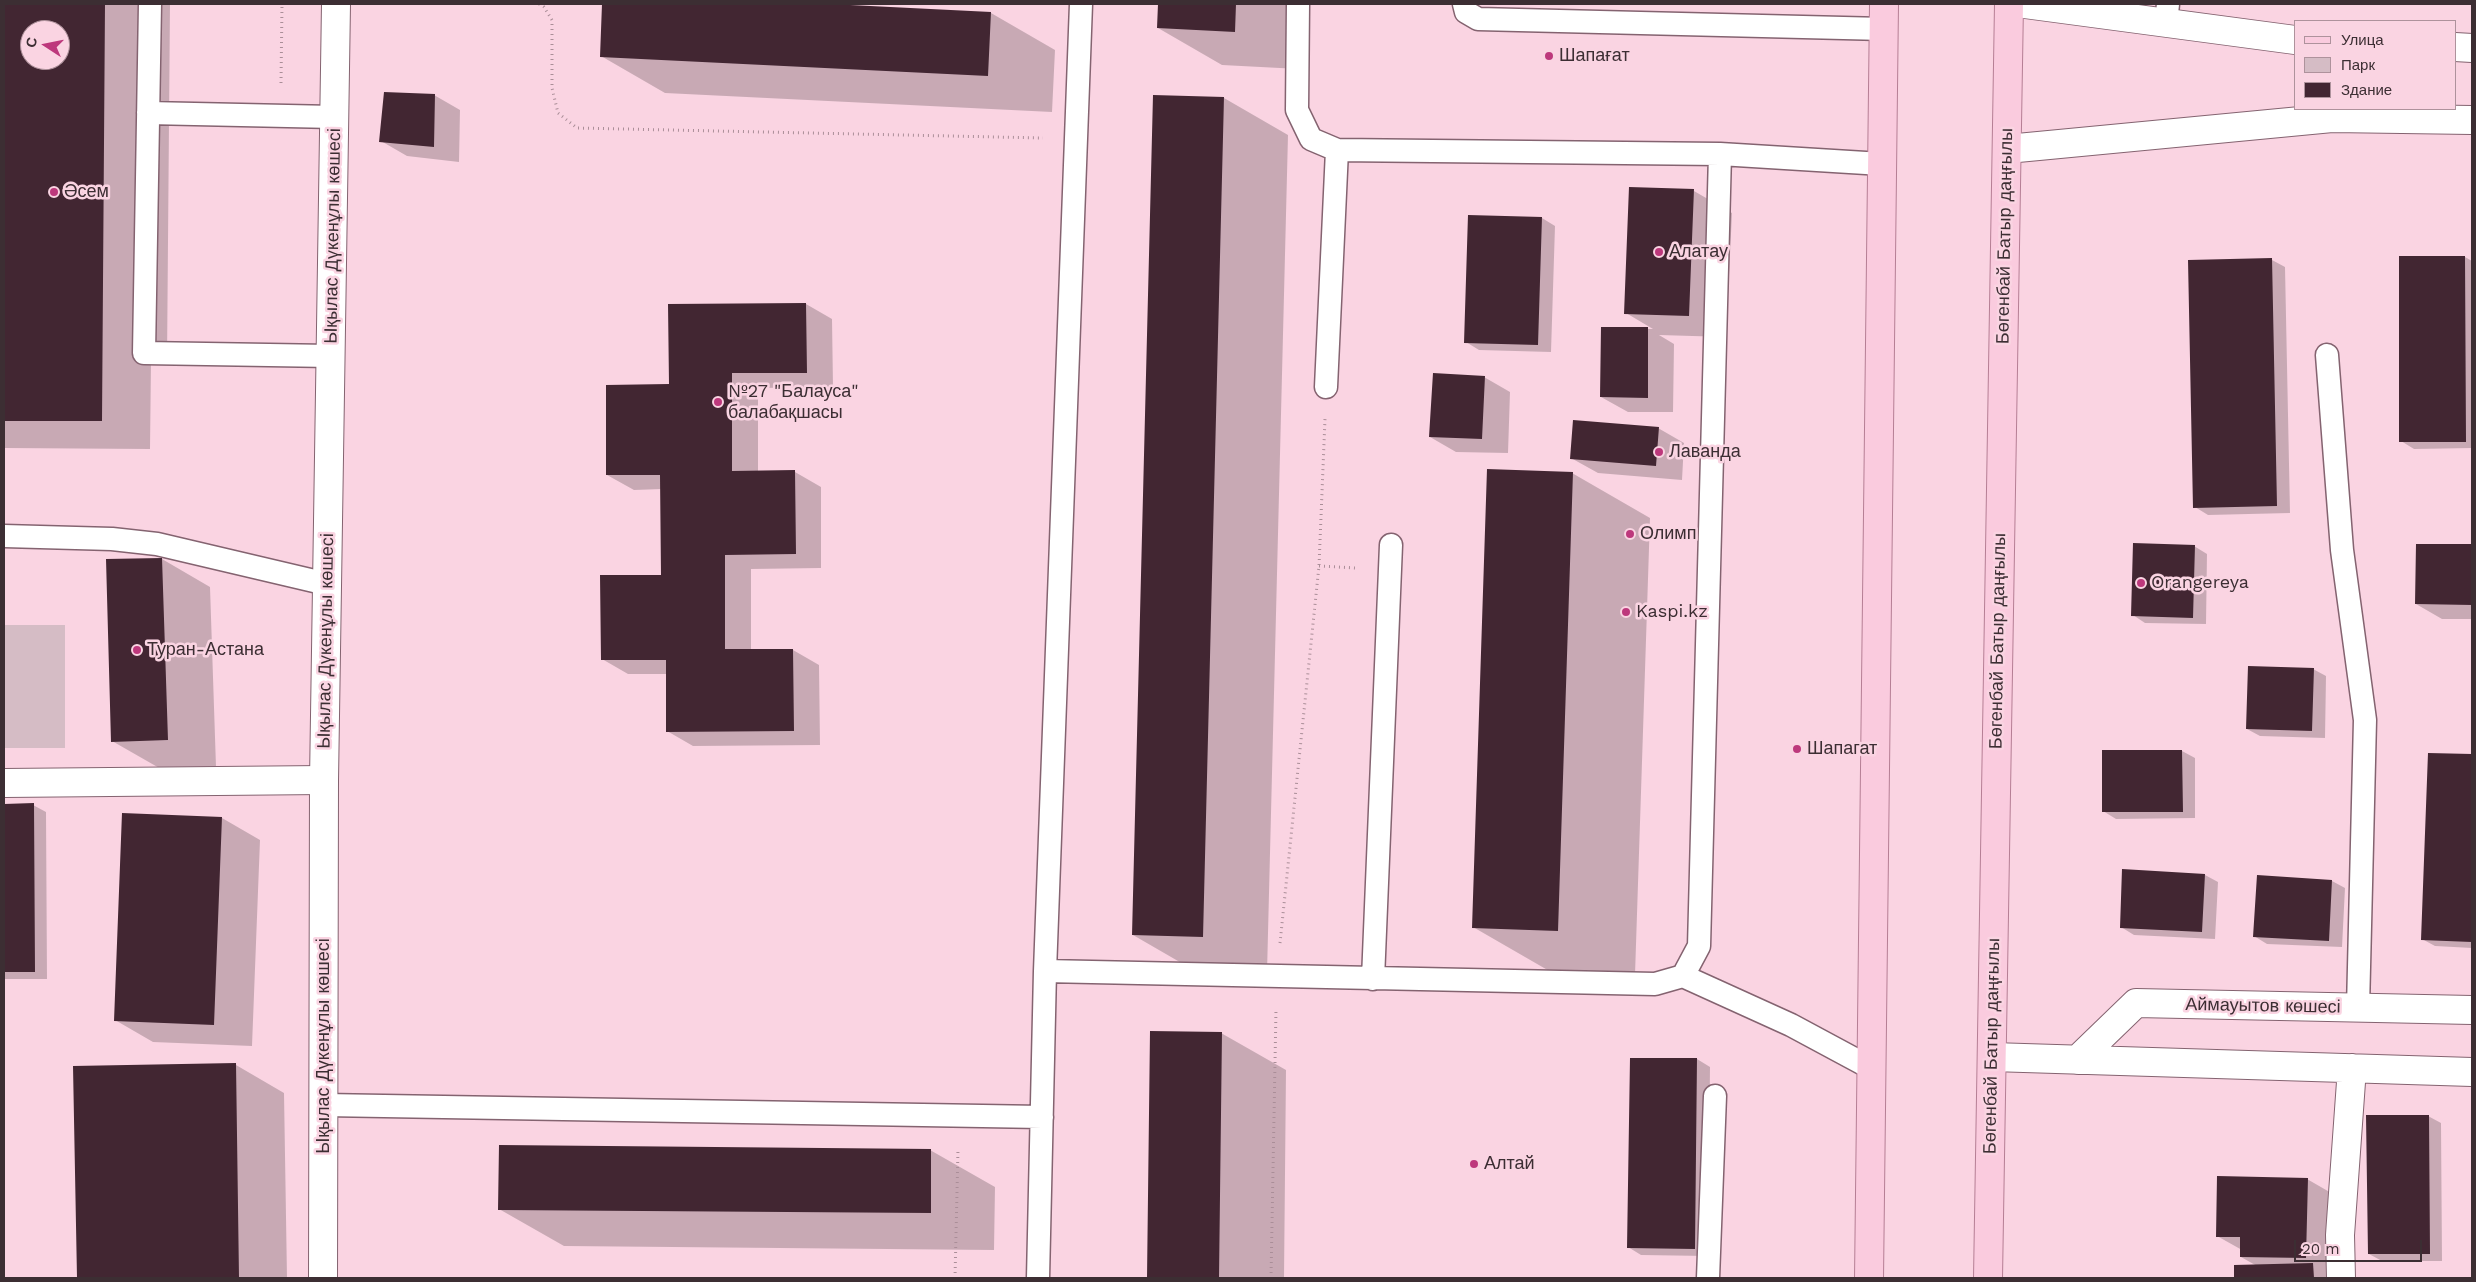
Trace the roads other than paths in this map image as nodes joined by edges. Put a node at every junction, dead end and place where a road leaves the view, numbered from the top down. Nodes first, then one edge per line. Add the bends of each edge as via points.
1 (150, 4) edge
2 (336, 4) edge
3 (1081, 4) edge
4 (1298, 4) edge
5 (1464, 4) edge
6 (2009, 4) edge
7 (2025, 4) edge
8 (2167, 13) edge
9 (1884, 16) edge
10 (2294, 40) edge
11 (2456, 47) edge
12 (2472, 48) edge
13 (148, 113) junction
14 (2332, 113) edge
15 (334, 117) junction
16 (2472, 120) edge
17 (2007, 149) junction
18 (1337, 150) junction
19 (1720, 154) junction
20 (1882, 164) junction
21 (2327, 355) dead end
22 (331, 356) junction
23 (1326, 387) road end
24 (4, 536) edge
25 (1391, 545) dead end
26 (327, 584) junction
27 (324, 780) junction
28 (4, 783) edge
29 (1045, 971) junction
30 (1683, 976) junction
31 (1373, 979) junction
32 (2358, 1008) junction
33 (2472, 1010) edge
34 (1992, 1057) junction
35 (2077, 1060) junction
36 (1871, 1068) junction
37 (2352, 1068) junction
38 (2472, 1072) edge
39 (1715, 1096) dead end
40 (324, 1104) junction
41 (1042, 1117) junction
42 (323, 1278) edge
43 (1038, 1278) edge
44 (1708, 1278) edge
45 (1869, 1278) edge
46 (1988, 1278) edge
47 (2341, 1278) edge

1 - 13 lane
2 - 15 street, Ықылас Дүкенұлы көшесі
3 - 29 lane
4 - 18 lane via 1297,110 1311,138
5 - 9 lane via 1466,12 1478,19
6 - 17 main road, Бөгенбай Батыр даңғылы
7 - 8 street
8 - 10 street
9 - 20 main road
11 - 12 street
13 - 15 lane
13 - 22 lane via 144,353
14 - 16 street
14 - 17 street
15 - 22 street, Ықылас Дүкенұлы көшесі
17 - 34 main road, Бөгенбай Батыр даңғылы
18 - 19 lane
18 - 23 lane
19 - 20 lane
19 - 30 lane via 1699,946
20 - 36 main road
21 - 32 lane via 2342,550 2366,720
22 - 26 street, Ықылас Дүкенұлы көшесі
24 - 26 lane via 112,539 157,544
25 - 31 lane
26 - 27 street, Ықылас Дүкенұлы көшесі
27 - 28 street
27 - 40 street, Ықылас Дүкенұлы көшесі
29 - 31 lane
29 - 41 lane
30 - 31 lane via 1655,984
30 - 36 lane via 1791,1025
32 - 33 street, Аймауытов көшесі
32 - 35 street, Аймауытов көшесі via 2136,1003
34 - 35 street
34 - 46 main road, Бөгенбай Батыр даңғылы
35 - 37 street
36 - 45 main road
37 - 38 street
37 - 47 street via 2340,1235
39 - 44 lane
40 - 41 lane
40 - 42 street, Ықылас Дүкенұлы көшесі
41 - 43 lane

